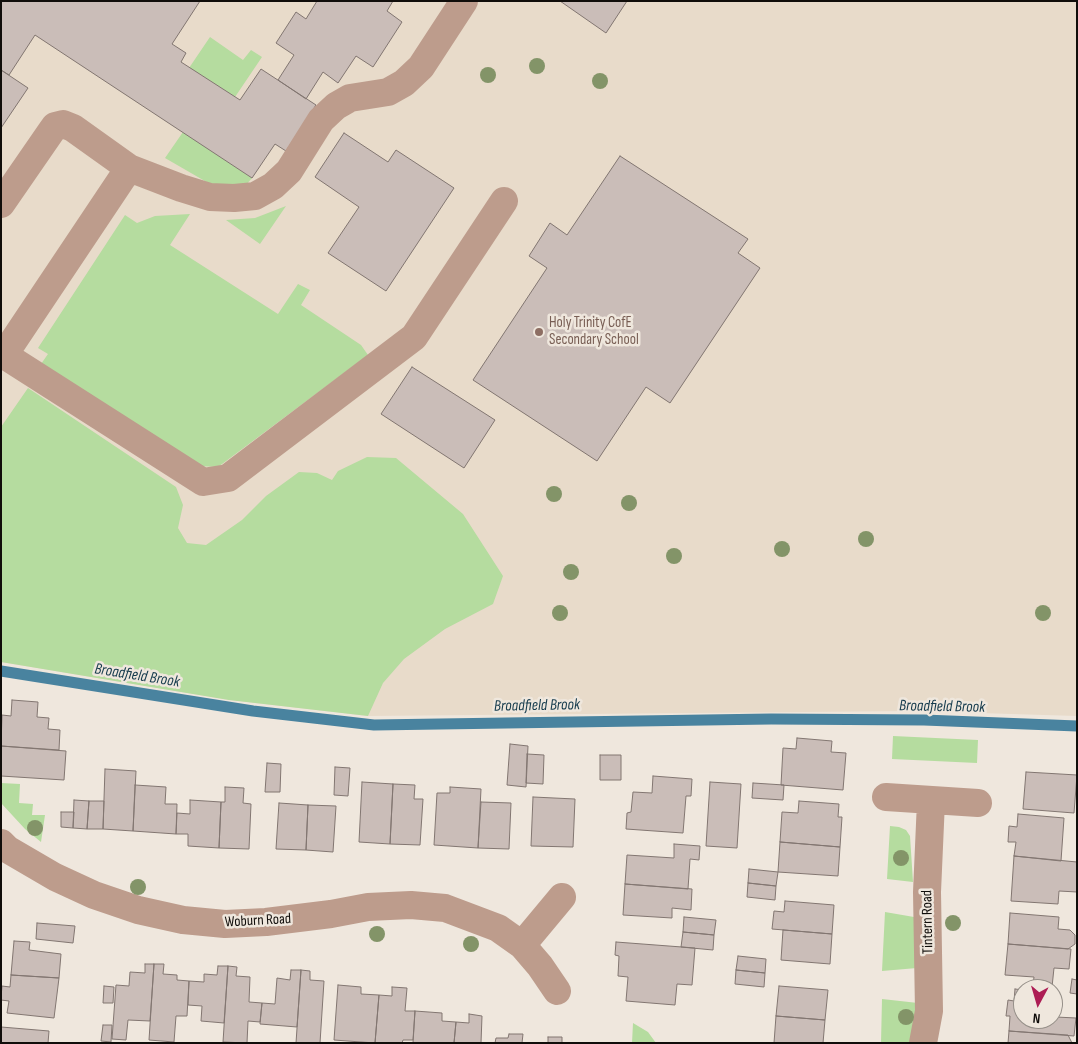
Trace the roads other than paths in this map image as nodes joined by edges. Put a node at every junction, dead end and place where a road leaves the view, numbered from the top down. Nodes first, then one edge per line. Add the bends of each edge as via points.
1 (464, 1) edge
2 (129, 168) junction
3 (504, 201) dead end
4 (1, 204) edge
5 (3, 354) edge
6 (886, 797) dead end
7 (931, 801) junction
8 (978, 803) dead end
9 (3, 849) edge
10 (562, 897) dead end
11 (522, 945) junction
12 (557, 990) dead end
13 (923, 1043) edge

1 - 2 street via 420,67 409,78 388,92 350,98 336,106 321,120 290,171 255,196 210,196
2 - 4 street via 73,128 63,124 55,126
2 - 5 street
3 - 5 street via 414,337 228,478 203,482
6 - 7 street
7 - 8 street
7 - 13 street, Tintern Road via 927,892 929,1011
9 - 11 street, Woburn Road via 94,895 138,910 183,920 225,924 266,922 368,907 412,905 445,908 498,928
10 - 11 street
11 - 12 street, Woburn Road

